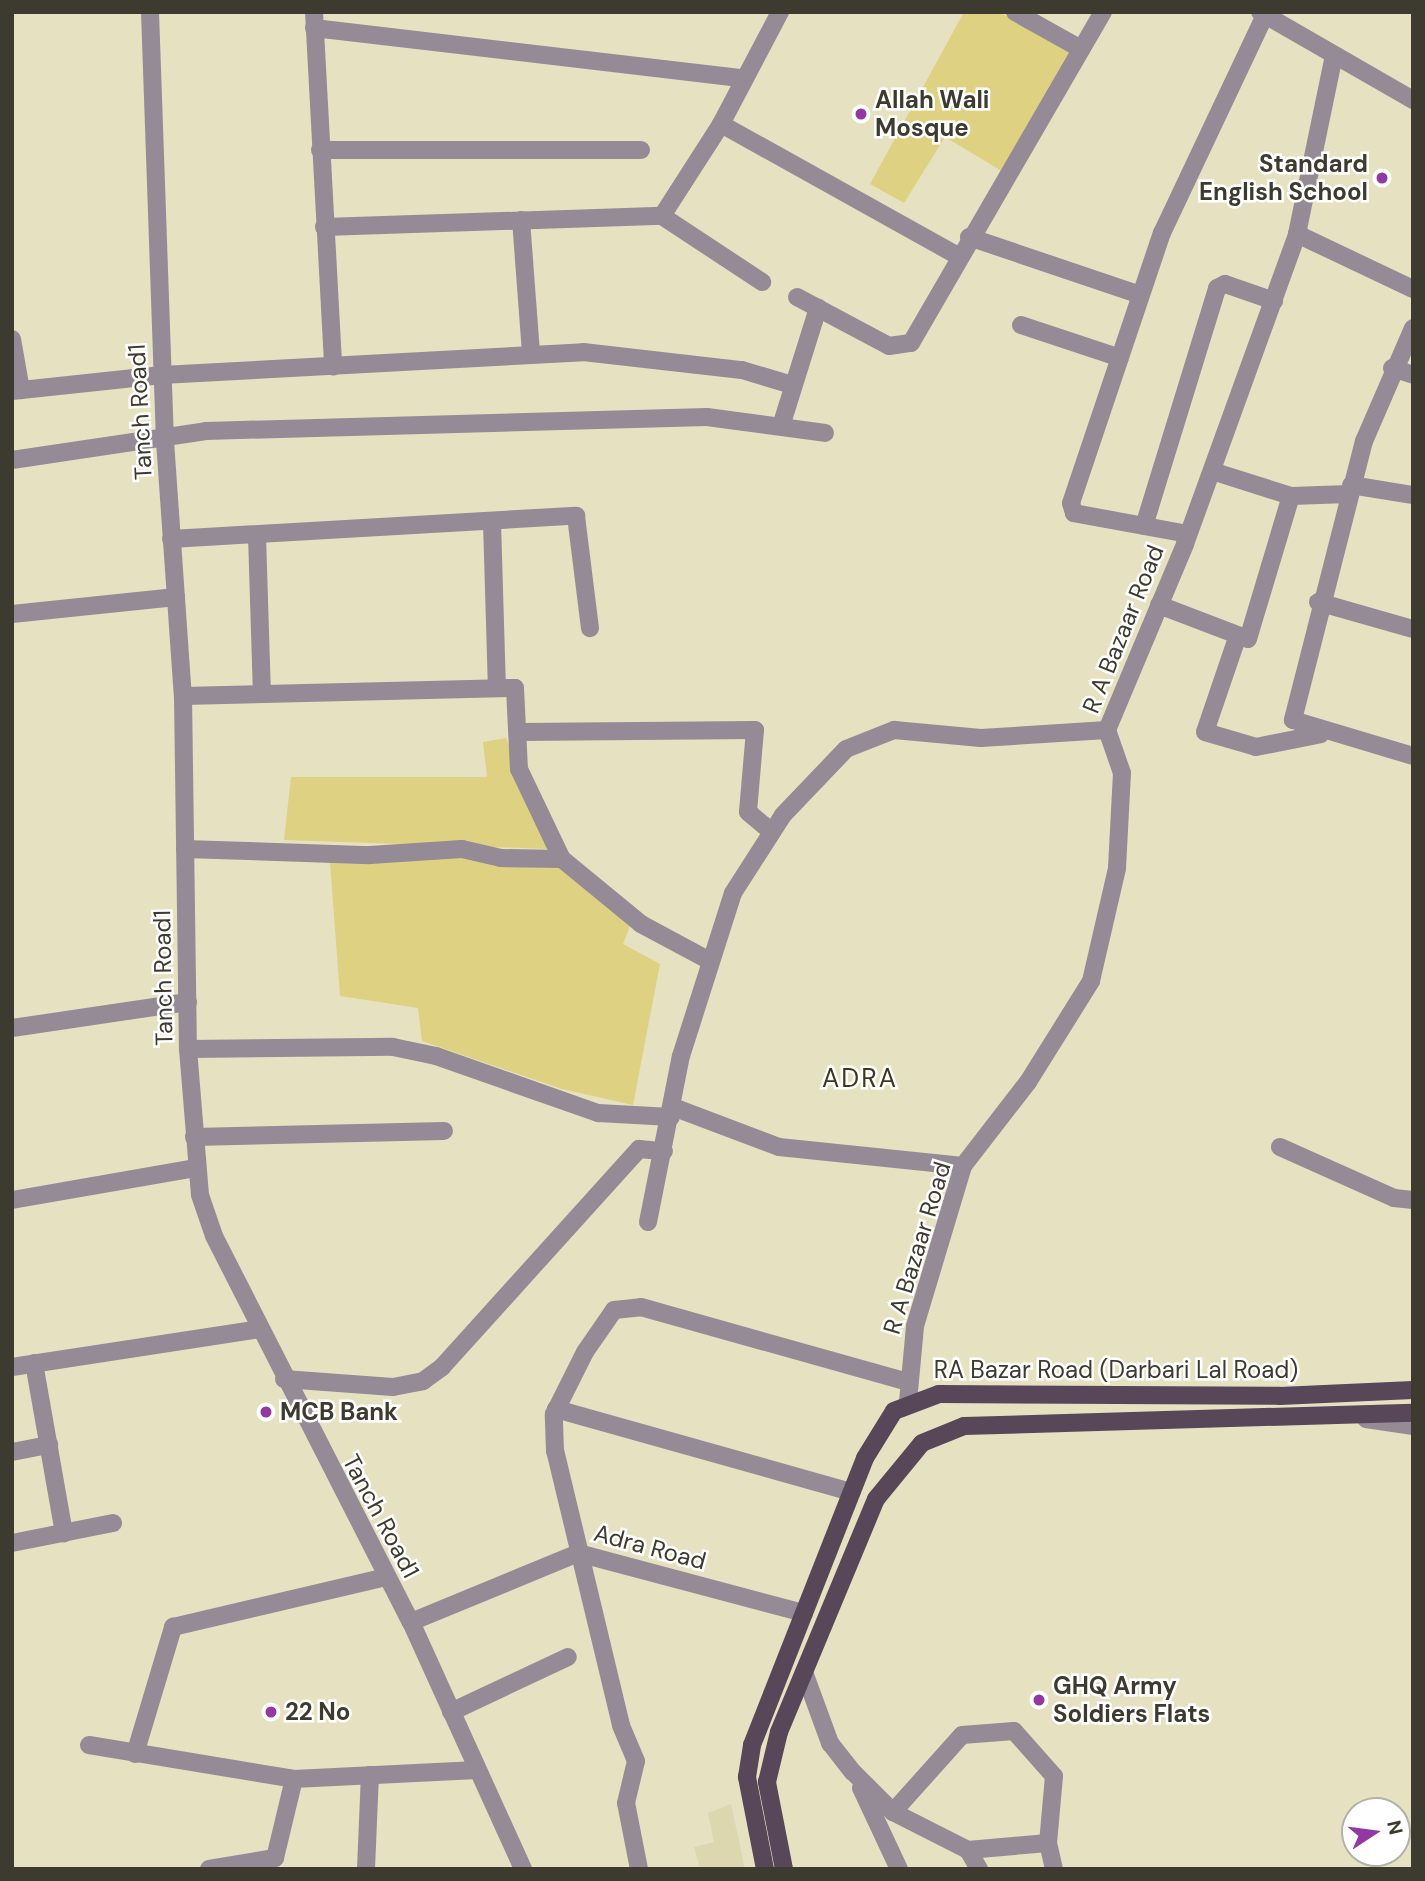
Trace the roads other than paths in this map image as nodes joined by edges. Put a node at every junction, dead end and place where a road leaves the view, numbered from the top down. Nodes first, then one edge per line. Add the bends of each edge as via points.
1 (150, 12) edge
2 (780, 12) edge
3 (1015, 12) edge
4 (1103, 12) edge
5 (1262, 14) edge
6 (314, 20) edge
7 (1081, 49) junction
8 (1334, 56) junction
9 (742, 78) junction
10 (1413, 100) edge
11 (721, 124) junction
12 (320, 150) junction
13 (641, 150) dead end
14 (662, 216) junction
15 (521, 220) junction
16 (324, 227) junction
17 (1297, 234) junction
18 (969, 237) junction
19 (958, 256) junction
20 (762, 282) dead end
21 (1413, 289) edge
22 (1140, 295) junction
23 (797, 297) dead end
24 (1274, 301) junction
25 (818, 308) junction
26 (1021, 325) dead end
27 (1413, 328) edge
28 (12, 339) edge
29 (531, 354) junction
30 (1120, 358) junction
31 (333, 366) junction
32 (1392, 368) junction
33 (1413, 375) edge
34 (162, 376) junction
35 (792, 385) junction
36 (17, 391) edge
37 (782, 423) junction
38 (825, 433) dead end
39 (165, 441) junction
40 (12, 460) edge
41 (1212, 471) junction
42 (1350, 490) junction
43 (1413, 495) edge
44 (1291, 496) junction
45 (492, 522) junction
46 (1144, 526) junction
47 (1188, 534) junction
48 (257, 536) junction
49 (171, 539) junction
50 (176, 597) junction
51 (1318, 602) junction
52 (1159, 606) junction
53 (12, 614) edge
54 (590, 628) dead end
55 (1413, 629) edge
56 (1237, 638) junction
57 (497, 688) junction
58 (262, 694) junction
59 (183, 696) junction
60 (1107, 730) junction
61 (519, 733) junction
62 (1324, 733) junction
63 (1413, 756) edge
64 (772, 832) junction
65 (185, 849) junction
66 (562, 859) junction
67 (710, 961) junction
68 (188, 1002) junction
69 (12, 1028) edge
70 (188, 1049) junction
71 (672, 1112) junction
72 (444, 1131) dead end
73 (194, 1138) junction
74 (1280, 1147) dead end
75 (664, 1152) junction
76 (963, 1166) junction
77 (196, 1168) junction
78 (12, 1200) edge
79 (1413, 1200) edge
80 (648, 1222) dead end
81 (259, 1329) junction
82 (34, 1363) junction
83 (12, 1367) edge
84 (284, 1380) junction
85 (908, 1382) junction
86 (1413, 1390) edge
87 (908, 1402) junction
88 (556, 1409) junction
89 (1413, 1413) edge
90 (1346, 1416) junction
91 (1413, 1426) edge
92 (49, 1445) junction
93 (12, 1452) edge
94 (852, 1492) junction
95 (113, 1523) dead end
96 (64, 1533) junction
97 (12, 1544) edge
98 (578, 1553) junction
99 (386, 1577) junction
100 (804, 1613) junction
101 (411, 1622) junction
102 (568, 1657) dead end
103 (804, 1672) junction
104 (452, 1712) junction
105 (89, 1745) dead end
106 (135, 1754) junction
107 (477, 1769) junction
108 (852, 1772) junction
109 (370, 1775) junction
110 (294, 1779) junction
111 (893, 1812) junction
112 (1048, 1843) junction
113 (968, 1850) junction
114 (209, 1869) edge
115 (366, 1869) edge
116 (523, 1869) edge
117 (639, 1869) edge
118 (765, 1869) edge
119 (784, 1869) edge
120 (899, 1869) edge
121 (979, 1869) edge
122 (1054, 1869) edge

1 - 34 street, Tanch Road1
2 - 9 street
3 - 7 street
4 - 7 street
5 - 8 street
5 - 22 street via 1181,188
6 - 9 street
6 - 12 street
7 - 18 street
8 - 10 street
8 - 17 street, R A Bazaar Road
9 - 11 street
11 - 14 street
11 - 19 street
12 - 13 street
12 - 16 street
14 - 15 street
14 - 20 street
15 - 16 street
15 - 29 street
16 - 31 street
17 - 21 street
17 - 24 street, R A Bazaar Road
18 - 19 street
18 - 22 street
19 - 25 street via 911,344 899,350
22 - 30 street
23 - 25 street
24 - 41 street, R A Bazaar Road
24 - 46 street via 1225,284 1217,288
25 - 35 street
26 - 30 street
27 - 32 street
28 - 36 street
29 - 31 street
29 - 35 street via 583,352 729,368
30 - 46 street via 1071,509
31 - 34 street
32 - 33 street
32 - 42 street
34 - 36 street
34 - 39 street, Tanch Road1
35 - 37 street
37 - 38 street
37 - 39 street via 708,417 206,431
39 - 40 street
39 - 49 street, Tanch Road1
41 - 44 street
41 - 47 street, R A Bazaar Road
42 - 43 street
42 - 44 street
42 - 51 street
44 - 56 street via 1251,635
45 - 48 street
45 - 54 street via 576,516
45 - 57 street
46 - 47 street
47 - 52 street, R A Bazaar Road
48 - 49 street
48 - 58 street
49 - 50 street, Tanch Road1
50 - 53 street
50 - 59 street, Tanch Road1
51 - 55 street
51 - 62 street via 1293,720
52 - 56 street
52 - 60 street, R A Bazaar Road
56 - 62 street via 1205,732 1256,747
57 - 58 street
57 - 61 street via 520,693
58 - 59 street
59 - 65 street, Tanch Road1
60 - 64 street via 981,738 894,730 846,750
60 - 76 street, R A Bazaar Road via 1122,773 1117,868 1091,981 1028,1082
61 - 64 street via 755,730 748,811
61 - 66 street via 519,769
62 - 63 street
64 - 67 street via 733,893
65 - 66 street via 370,855 462,849 500,858
65 - 68 street, Tanch Road1
66 - 67 street via 641,924
67 - 71 street via 681,1056
68 - 69 street
68 - 70 street, Tanch Road1
70 - 71 street via 393,1047 436,1056 598,1113
70 - 73 street, Tanch Road1
71 - 75 street
71 - 76 street via 779,1147
72 - 73 street
73 - 77 street, Tanch Road1
74 - 79 street via 1394,1198
75 - 80 street
75 - 84 street via 639,1149 423,1381 393,1387
76 - 85 street, R A Bazaar Road via 915,1326
77 - 78 street
77 - 81 street, Tanch Road1 via 214,1236
81 - 82 street
81 - 84 street, Tanch Road1
82 - 83 street
82 - 92 street
84 - 99 street, Tanch Road1
85 - 87 street, R A Bazaar Road
85 - 88 street via 641,1307 614,1310
86 - 87 main road, RA Bazar Road (Darbari Lal Road) via 1280,1396 939,1394
87 - 94 main road, RA Bazar Road (Darbari Lal Road) via 883,1425
88 - 94 street
88 - 98 street via 555,1451
89 - 90 main road, RA Bazar Road (Darbari Lal Road)
90 - 91 street
90 - 103 main road, RA Bazar Road (Darbari Lal Road) via 964,1426 936,1435 905,1458 882,1488
92 - 93 street
92 - 96 street
94 - 100 main road, RA Bazar Road (Darbari Lal Road)
95 - 96 street
96 - 97 street
98 - 100 street, Adra Road
98 - 101 street, Adra Road
98 - 117 street via 636,1760 626,1803
99 - 101 street, Tanch Road1
99 - 106 street via 173,1627
100 - 118 main road, RA Bazar Road (Darbari Lal Road) via 748,1765
101 - 104 street, Tanch Road1
102 - 104 street
103 - 108 street via 830,1744
103 - 119 main road, RA Bazar Road (Darbari Lal Road) via 767,1782
104 - 107 street, Tanch Road1
105 - 106 street
106 - 110 street
107 - 109 street
107 - 116 street, Tanch Road1
108 - 111 street
108 - 120 street
109 - 110 street
109 - 115 street
110 - 114 street via 275,1858
111 - 112 street via 962,1735 1014,1731 1054,1776
111 - 113 street
112 - 113 street
112 - 122 street
113 - 121 street

